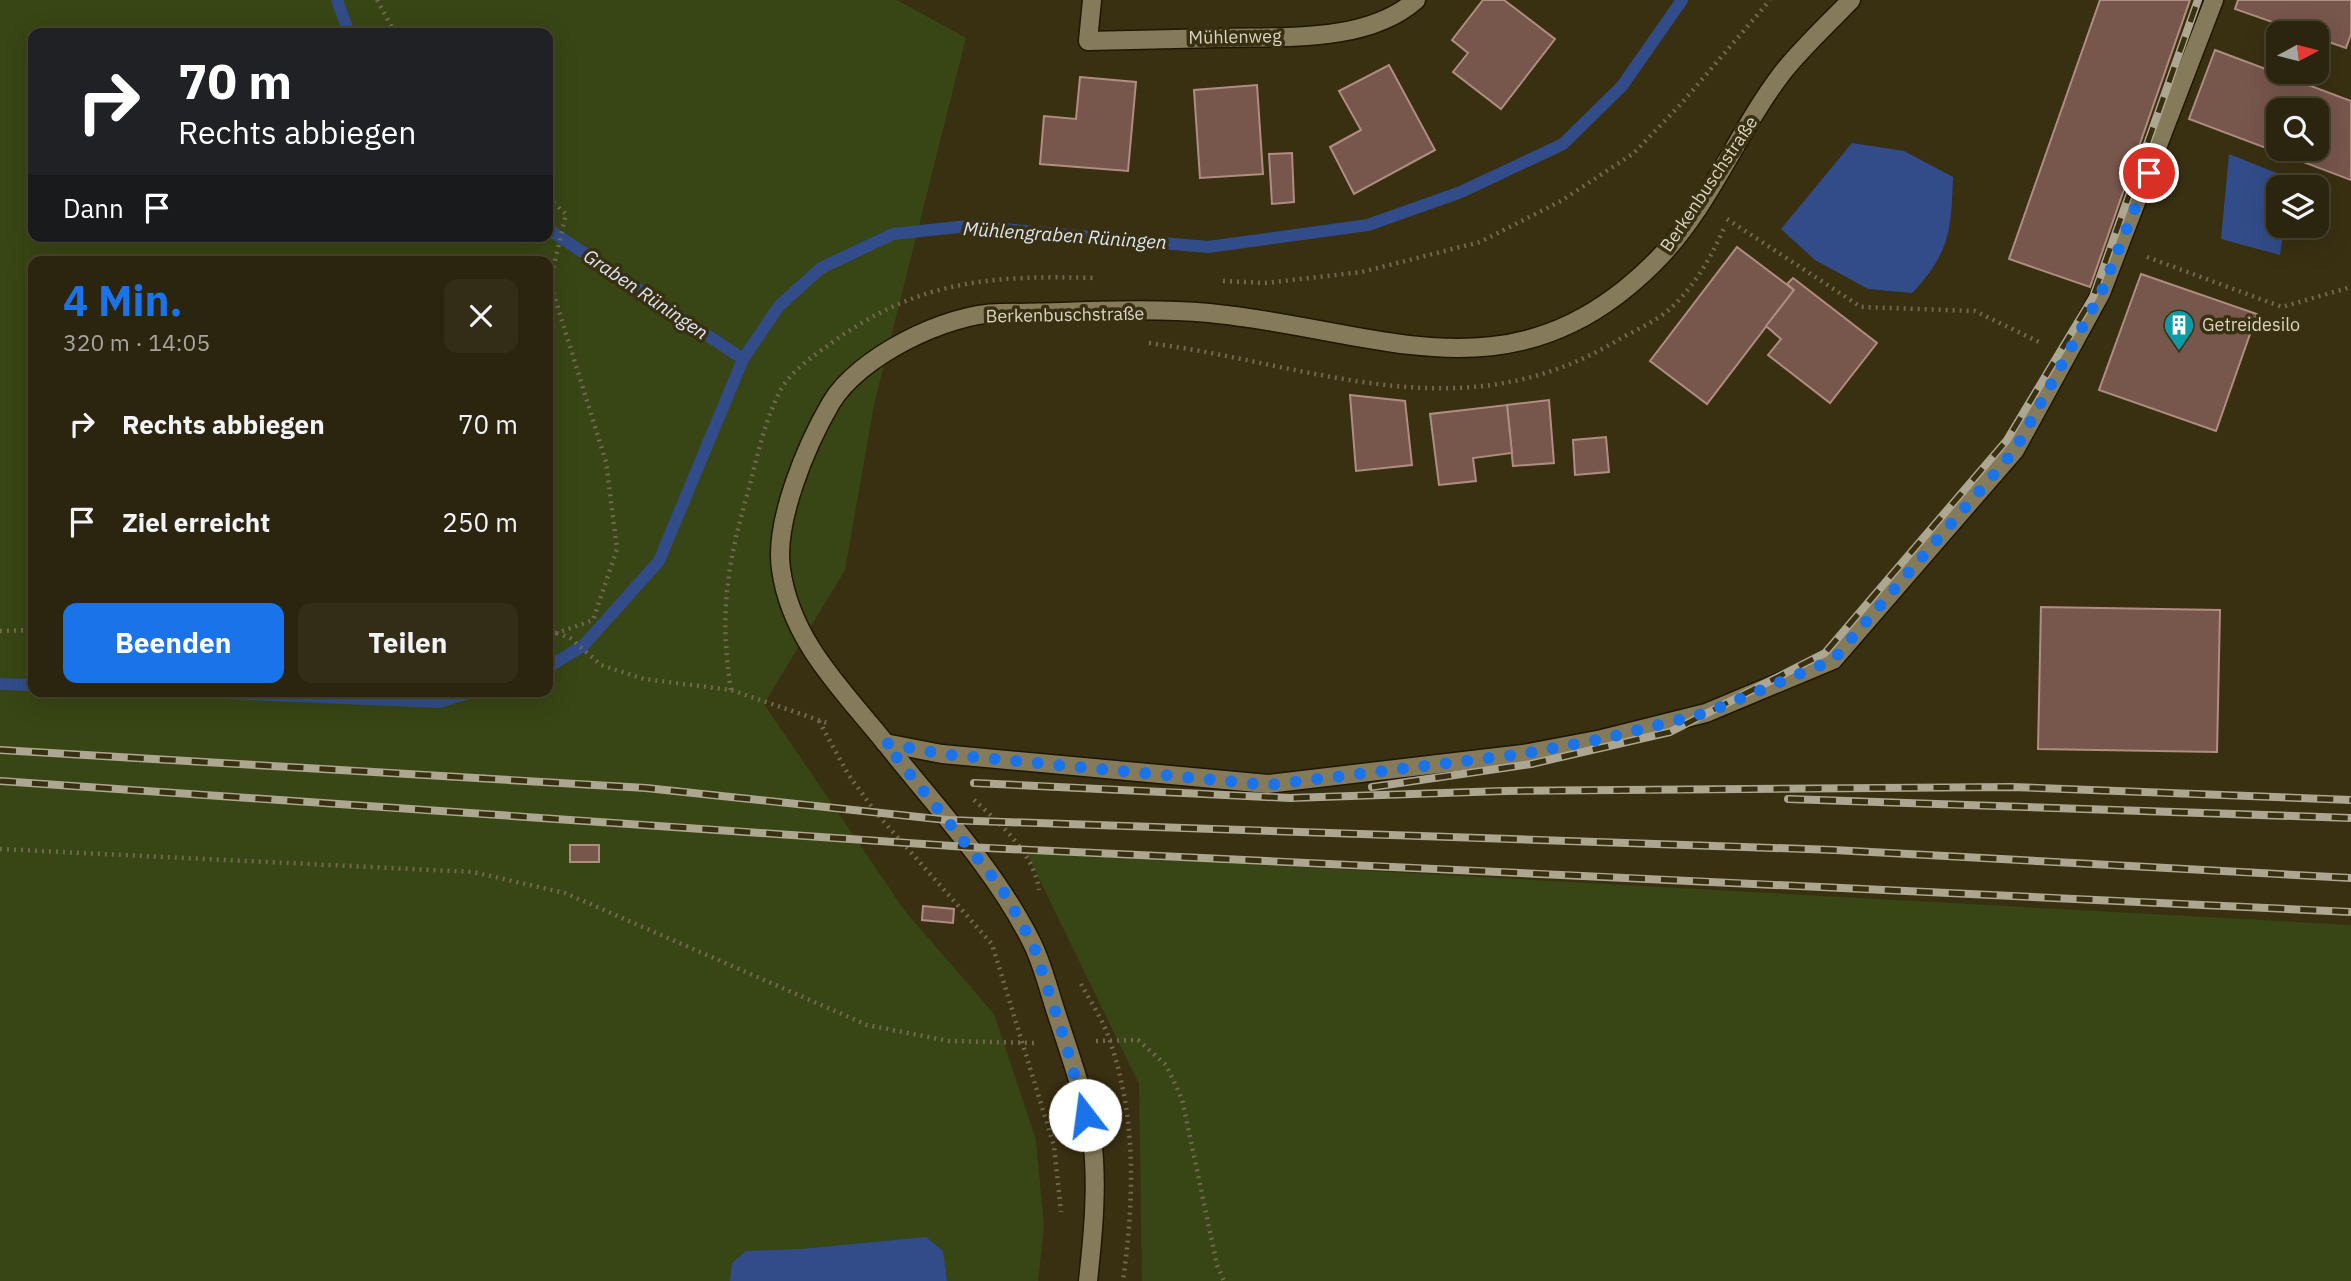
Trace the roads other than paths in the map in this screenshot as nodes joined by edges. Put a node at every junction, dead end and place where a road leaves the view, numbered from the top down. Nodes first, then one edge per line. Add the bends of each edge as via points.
1 (1092, 0) edge
2 (1416, 0) edge
3 (1851, 0) edge
4 (2214, 0) edge
5 (885, 743) junction
6 (1088, 1281) edge

1 - 2 street, Mühlenweg via 1088,41 1340,32 1386,19
3 - 5 street, Berkenbuschstraße via 1783,73 1701,203 1657,261 1607,303 1568,326 1518,342 1452,351 1390,345 1206,313 989,313 925,331 872,360 839,391 807,444 786,513 780,566 797,624 816,657
4 - 5 street via 2120,247 2015,450 1833,660 1706,713 1602,739 1522,754 1268,785 942,754
5 - 6 street, Berkenbuschstraße via 1002,889 1033,944 1092,1139 1094,1224

